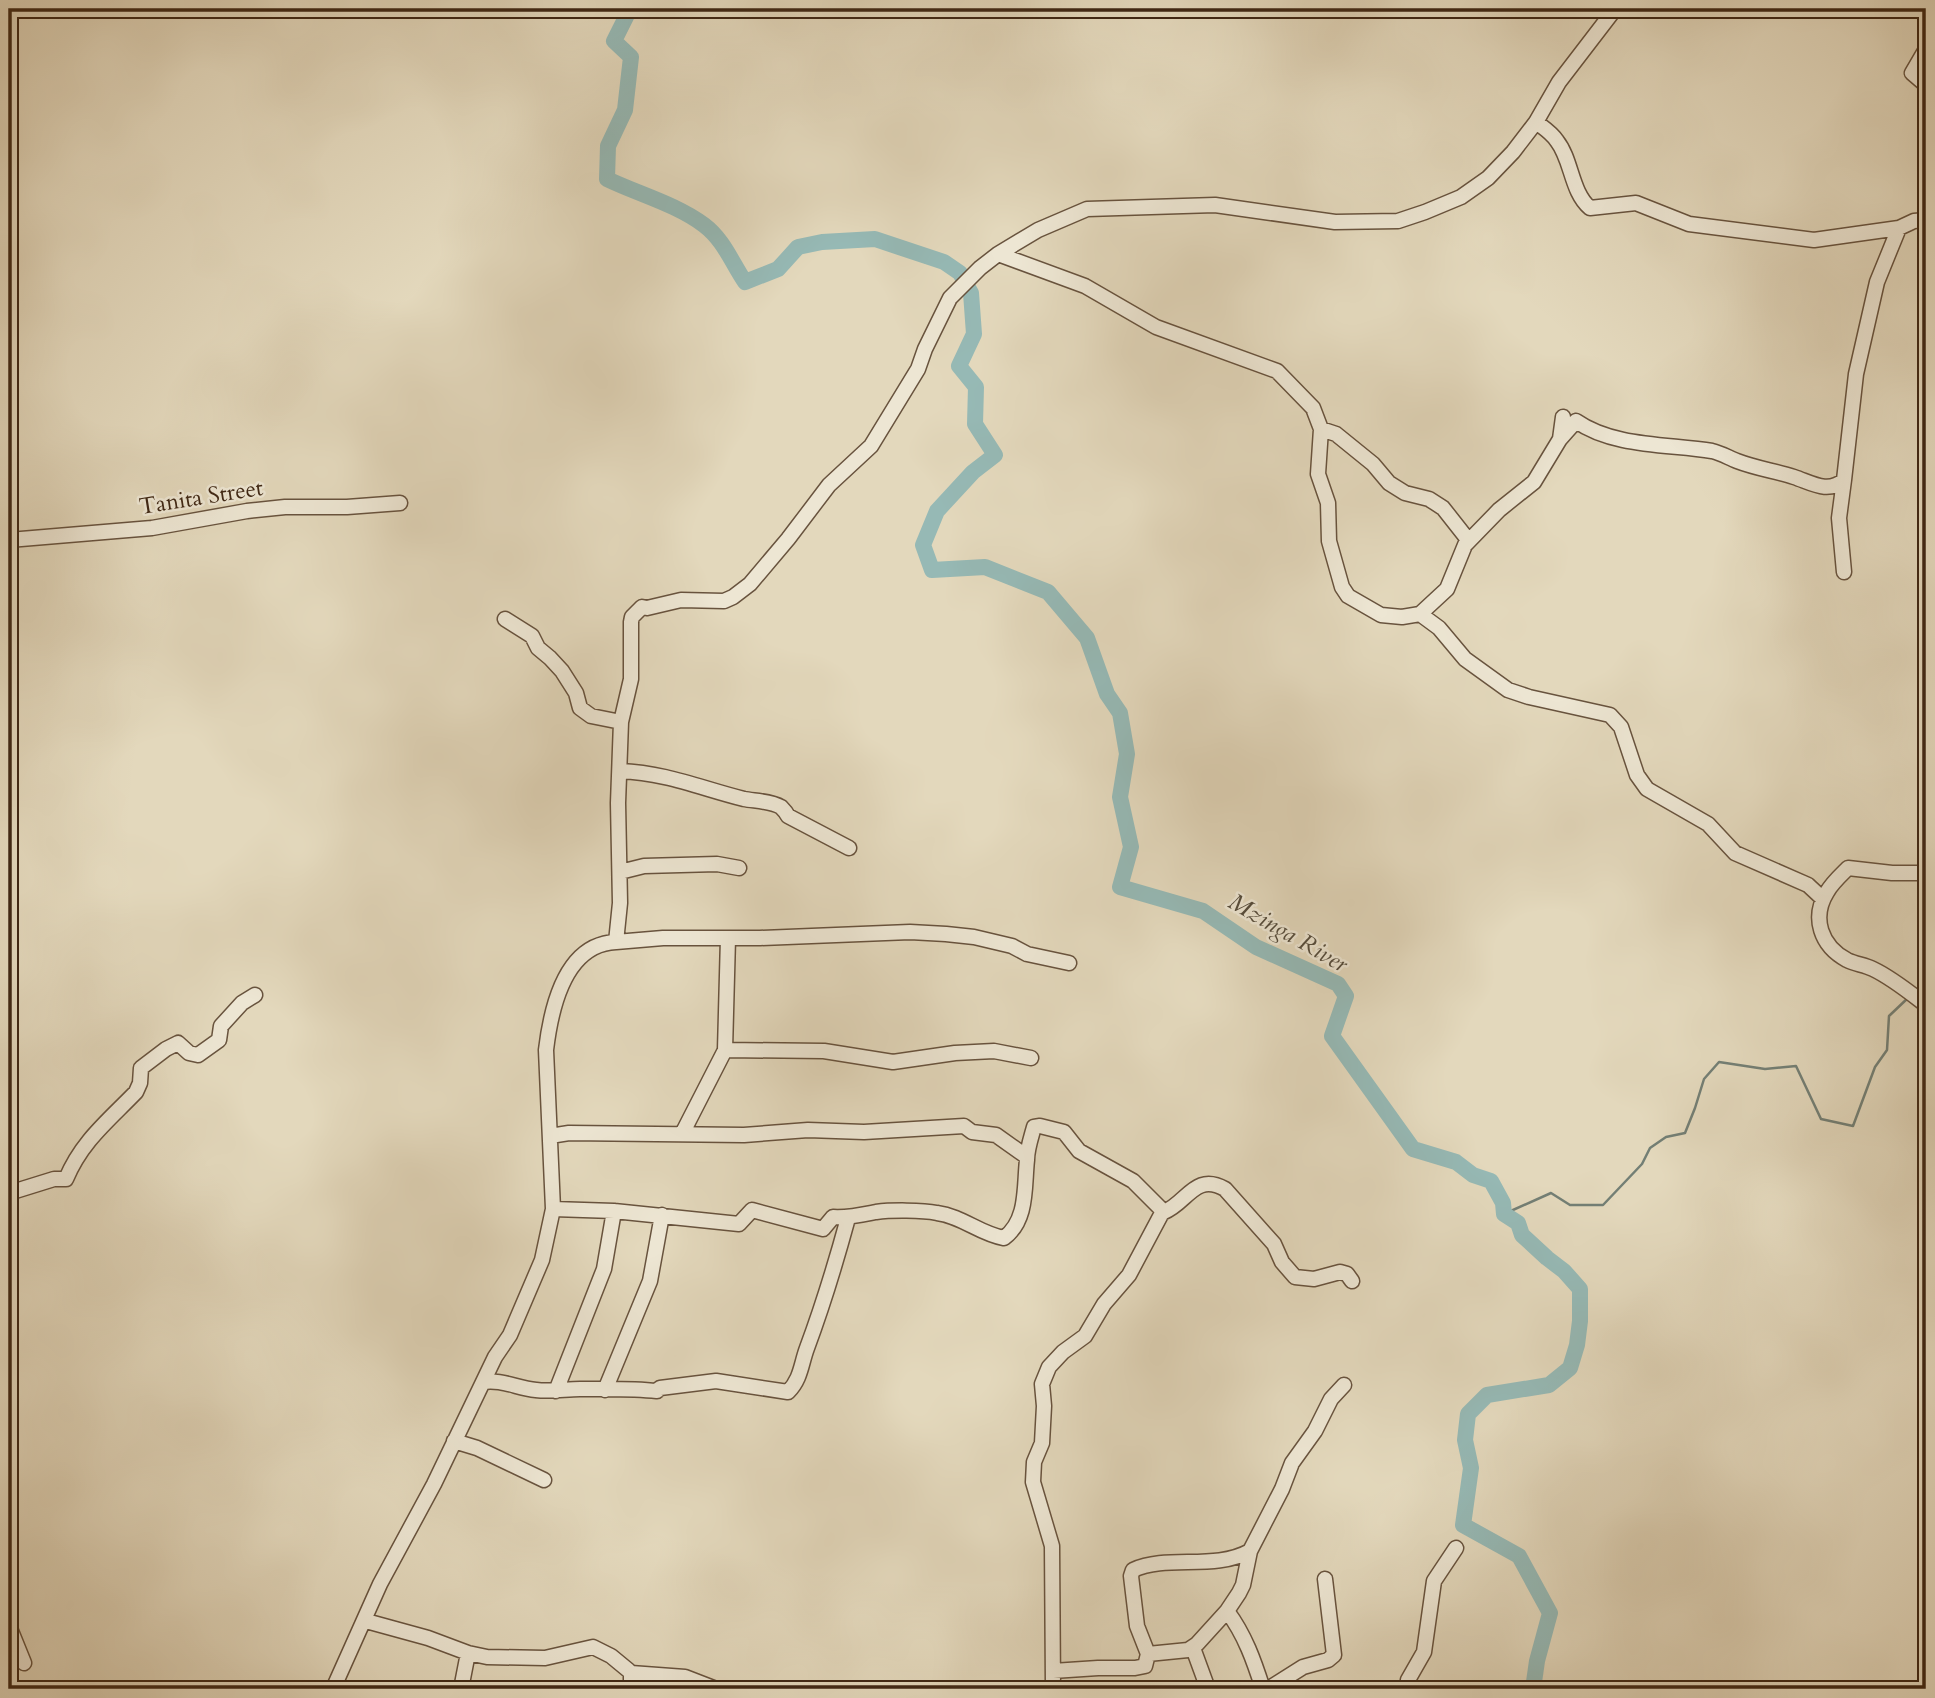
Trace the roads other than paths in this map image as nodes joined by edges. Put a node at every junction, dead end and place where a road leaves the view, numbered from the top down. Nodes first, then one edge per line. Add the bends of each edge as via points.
1 (1615, 9) edge
2 (1926, 49) edge
3 (1926, 85) edge
4 (1536, 122) junction
5 (1926, 220) edge
6 (1899, 228) junction
7 (998, 254) junction
8 (1563, 417) dead end
9 (1321, 429) junction
10 (1560, 439) junction
11 (1844, 480) junction
12 (400, 503) dead end
13 (9, 540) edge
14 (1469, 541) junction
15 (1844, 572) dead end
16 (1420, 614) junction
17 (505, 619) dead end
18 (621, 722) junction
19 (620, 771) junction
20 (849, 848) dead end
21 (739, 868) dead end
22 (620, 872) junction
23 (1926, 873) edge
24 (1823, 900) junction
25 (728, 938) junction
26 (616, 942) junction
27 (1069, 964) dead end
28 (255, 995) dead end
29 (1915, 997) edge
30 (725, 1050) junction
31 (1031, 1058) dead end
32 (682, 1134) junction
33 (550, 1136) junction
34 (1027, 1157) junction
35 (9, 1193) edge
36 (553, 1209) junction
37 (614, 1211) junction
38 (1163, 1212) junction
39 (662, 1215) junction
40 (848, 1218) junction
41 (1352, 1281) dead end
42 (482, 1382) junction
43 (1344, 1385) dead end
44 (605, 1390) junction
45 (556, 1391) junction
46 (454, 1441) junction
47 (544, 1480) dead end
48 (1456, 1548) dead end
49 (1250, 1551) junction
50 (1325, 1579) dead end
51 (1227, 1611) junction
52 (366, 1621) junction
53 (9, 1626) edge
54 (1193, 1648) junction
55 (468, 1653) junction
56 (1148, 1654) junction
57 (24, 1663) dead end
58 (1053, 1671) junction
59 (631, 1673) junction
60 (337, 1689) edge
61 (461, 1689) edge
62 (631, 1689) edge
63 (716, 1689) edge
64 (1053, 1689) edge
65 (1208, 1689) edge
66 (1263, 1689) edge
67 (1268, 1689) edge
68 (1406, 1689) edge

1 - 4 street via 1559,82
2 - 3 street via 1912,73
4 - 6 street via 1559,143 1580,196 1590,208 1636,203 1689,224 1814,240
4 - 7 street via 1488,178 1461,197 1398,221 1335,222 1215,205 1087,209
5 - 6 street
6 - 11 street via 1877,282 1856,374
7 - 9 street via 1085,286 1156,327 1277,371 1313,408
7 - 18 street via 956,291 882,431 829,485 750,584 724,601 681,600 642,607 632,617 631,680
8 - 10 street
9 - 14 street via 1336,434 1389,483 1443,508
9 - 16 street via 1318,474 1328,503 1329,541 1342,587 1348,596 1381,615
10 - 11 street via 1576,421 1603,434 1716,452 1825,488
10 - 14 street via 1534,482
11 - 15 street via 1839,518
12 - 13 street, Tanita Street via 285,507 164,527
14 - 16 street via 1447,589
16 - 24 street via 1465,659 1508,690 1610,715 1621,727 1633,766 1647,789 1708,824 1735,853 1808,885
17 - 18 street via 532,636 562,671 580,708 591,716
18 - 19 street
19 - 20 street via 677,778 773,804
19 - 22 street
21 - 22 street via 717,864 644,866
22 - 26 street
23 - 24 street via 1848,868
24 - 29 street via 1819,920 1823,939 1847,960 1871,968
25 - 26 street
25 - 27 street via 946,934 1012,946
25 - 30 street
26 - 33 street via 598,944 576,961 563,983 546,1050
28 - 35 street via 221,1026 219,1040 212,1047 198,1055 178,1043 141,1068 136,1092 87,1141 66,1179
30 - 31 street via 824,1051 892,1062 994,1051
30 - 32 street
32 - 33 street
32 - 34 street via 964,1126 972,1132 996,1135
33 - 36 street
34 - 38 street via 1036,1126 1061,1130 1079,1151 1133,1181
34 - 40 street via 1020,1215 1004,1238 939,1213 879,1212
36 - 37 street
36 - 42 street via 542,1259 510,1335
37 - 39 street
37 - 45 street via 604,1269
38 - 41 street via 1204,1183 1217,1184 1274,1244 1296,1277 1314,1279 1340,1272
38 - 58 street via 1129,1275 1085,1336 1049,1367 1042,1384 1042,1443 1034,1462 1033,1482 1052,1546
39 - 40 street via 739,1224 752,1210 823,1228 833,1217
39 - 44 street via 650,1281
40 - 44 street via 802,1371 788,1392 716,1381 657,1391
42 - 45 street via 496,1380
42 - 46 street
43 - 49 street via 1292,1464
44 - 45 street
46 - 47 street
46 - 52 street via 380,1584
48 - 68 street via 1434,1581 1424,1652
49 - 51 street via 1243,1585
49 - 56 street via 1213,1562 1133,1570 1136,1619
50 - 67 street via 1334,1655 1295,1671
51 - 54 street
51 - 66 street via 1241,1630
52 - 55 street
52 - 60 street
53 - 57 street
54 - 56 street
54 - 65 street
55 - 59 street via 537,1659 593,1647
55 - 61 street
56 - 58 street via 1140,1667
58 - 64 street
59 - 62 street
59 - 63 street via 685,1677

